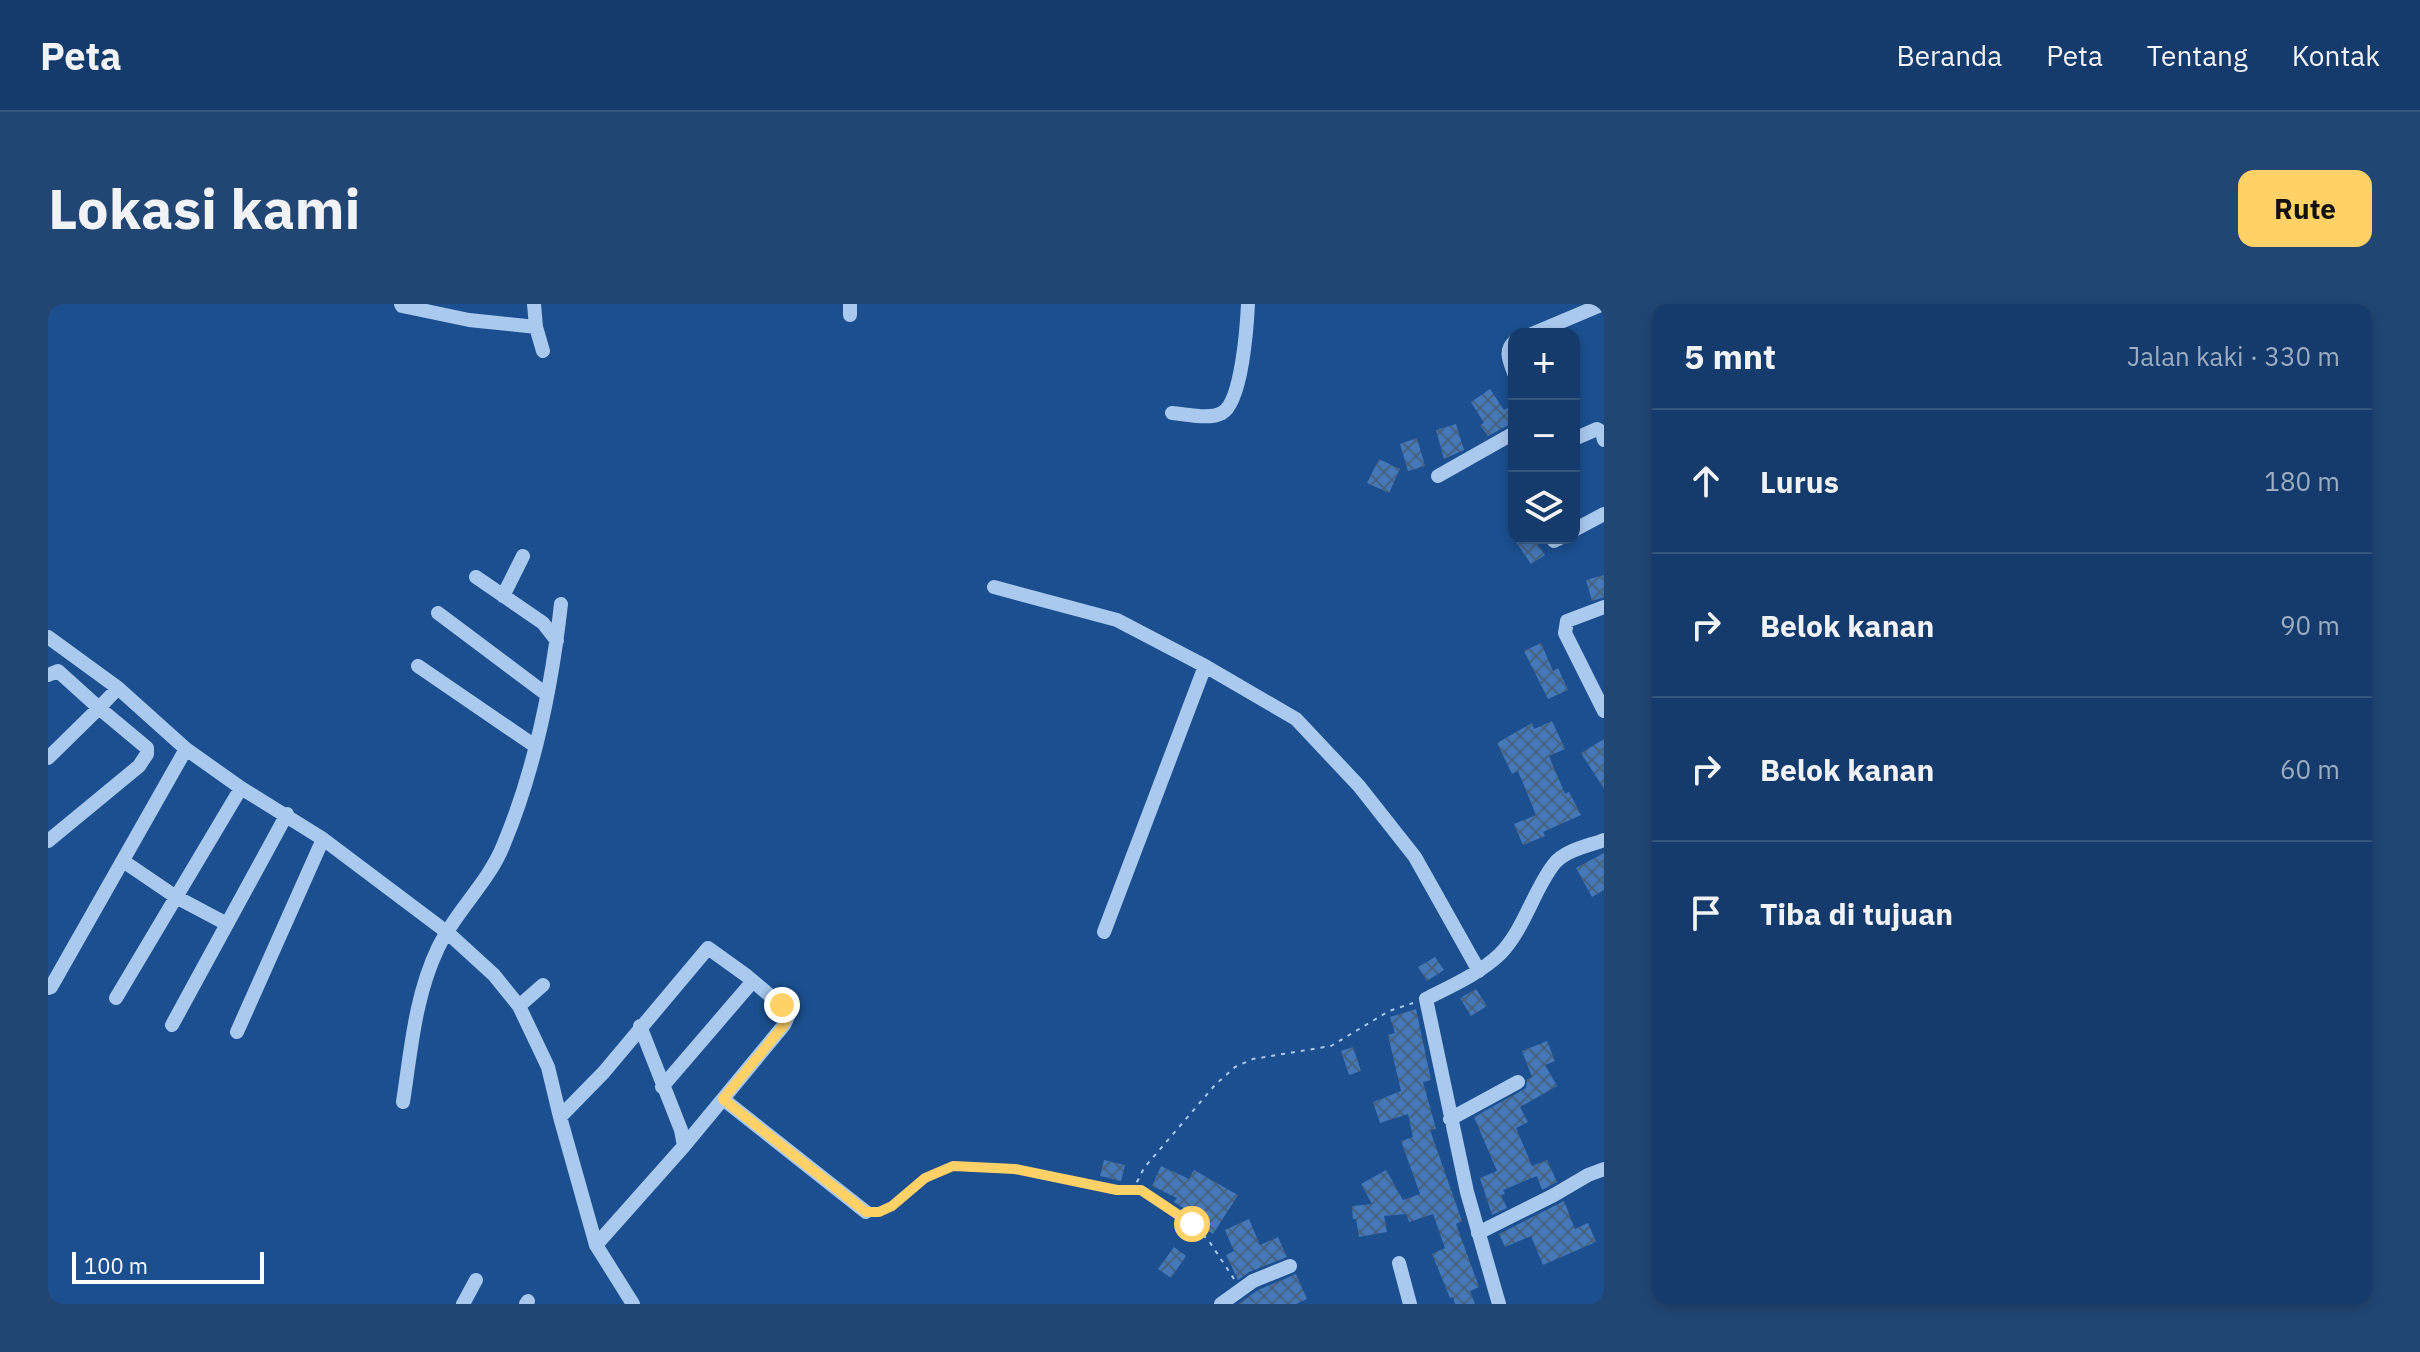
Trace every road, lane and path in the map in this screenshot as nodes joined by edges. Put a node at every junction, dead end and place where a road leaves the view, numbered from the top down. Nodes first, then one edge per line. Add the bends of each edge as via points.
1 (401, 304) edge
2 (534, 304) edge
3 (1248, 304) edge
4 (1603, 304) edge
5 (536, 327) junction
6 (1546, 328) edge
7 (543, 351) dead end
8 (1172, 413) dead end
9 (1508, 436) edge
10 (1580, 436) edge
11 (1604, 440) edge
12 (1438, 476) dead end
13 (1604, 514) edge
14 (1580, 527) edge
15 (523, 556) dead end
16 (476, 577) dead end
17 (994, 587) dead end
18 (503, 596) junction
19 (561, 604) dead end
20 (1604, 607) edge
21 (438, 613) dead end
22 (48, 637) edge
23 (557, 641) junction
24 (418, 666) dead end
25 (1205, 666) junction
26 (48, 675) edge
27 (118, 688) junction
28 (546, 694) junction
29 (99, 708) junction
30 (1604, 711) edge
31 (535, 746) junction
32 (186, 749) junction
33 (48, 758) edge
34 (241, 788) junction
35 (287, 814) junction
36 (323, 839) junction
37 (1604, 840) edge
38 (48, 841) edge
39 (123, 861) junction
40 (176, 897) junction
41 (227, 924) junction
42 (1104, 932) dead end
43 (448, 933) junction
44 (1479, 971) junction
45 (753, 981) junction
46 (543, 985) dead end
47 (48, 988) edge
48 (116, 998) dead end
49 (1426, 999) junction
50 (519, 1006) junction
51 (172, 1025) dead end
52 (640, 1026) junction
53 (237, 1032) dead end
54 (1518, 1082) dead end
55 (662, 1087) junction
56 (723, 1099) junction
57 (403, 1102) dead end
58 (560, 1117) junction
59 (1450, 1119) junction
60 (684, 1146) junction
61 (1604, 1169) edge
62 (1141, 1190) junction
63 (866, 1212) joint
64 (1478, 1233) junction
65 (596, 1245) junction
66 (1399, 1263) dead end
67 (1290, 1266) dead end
68 (476, 1280) dead end
69 (1240, 1289) junction
70 (463, 1304) edge
71 (633, 1304) edge
72 (1221, 1304) edge
73 (1410, 1304) edge
74 (1499, 1304) edge

1 - 5 street via 469,320
2 - 5 street
3 - 8 street via 1242,360 1227,408 1220,414
4 - 6 street
5 - 7 street
9 - 12 street
10 - 11 street via 1597,429
13 - 14 street
15 - 18 street
16 - 18 street
17 - 25 street via 1117,620
18 - 23 street via 543,623
19 - 23 street
20 - 30 street via 1567,621 1565,633
21 - 28 street
22 - 27 street
23 - 28 street
24 - 31 street
25 - 42 street
25 - 44 street via 1296,719 1359,786 1415,857
26 - 29 street via 58,671
27 - 29 street
27 - 32 street
28 - 31 street
29 - 33 street
29 - 38 street via 147,748 147,754
31 - 43 street via 502,849
32 - 34 street
32 - 39 street
34 - 35 street
34 - 40 street
35 - 36 street
35 - 41 street
36 - 43 street
36 - 53 street
37 - 44 street via 1555,863 1502,952
39 - 40 street
39 - 47 street
40 - 41 street
40 - 48 street
41 - 51 street
43 - 50 street
43 - 57 street via 418,1005
44 - 49 street
45 - 52 street via 708,948
45 - 55 street
45 - 56 street via 789,1014
46 - 50 street
49 - 59 street
49 - 62 path via 1389,1011 1331,1046 1235,1067 1152,1157 1137,1182
50 - 58 street via 548,1067
52 - 55 street
52 - 58 street
54 - 59 street
55 - 60 street
56 - 60 street
56 - 63 street
58 - 65 street
59 - 64 street
60 - 65 street
61 - 64 street
62 - 63 path via 1015,1169 953,1166 925,1178 892,1206
62 - 69 path via 1192,1224
64 - 74 street
65 - 71 street
66 - 73 street
67 - 69 street
68 - 70 street
69 - 72 street

